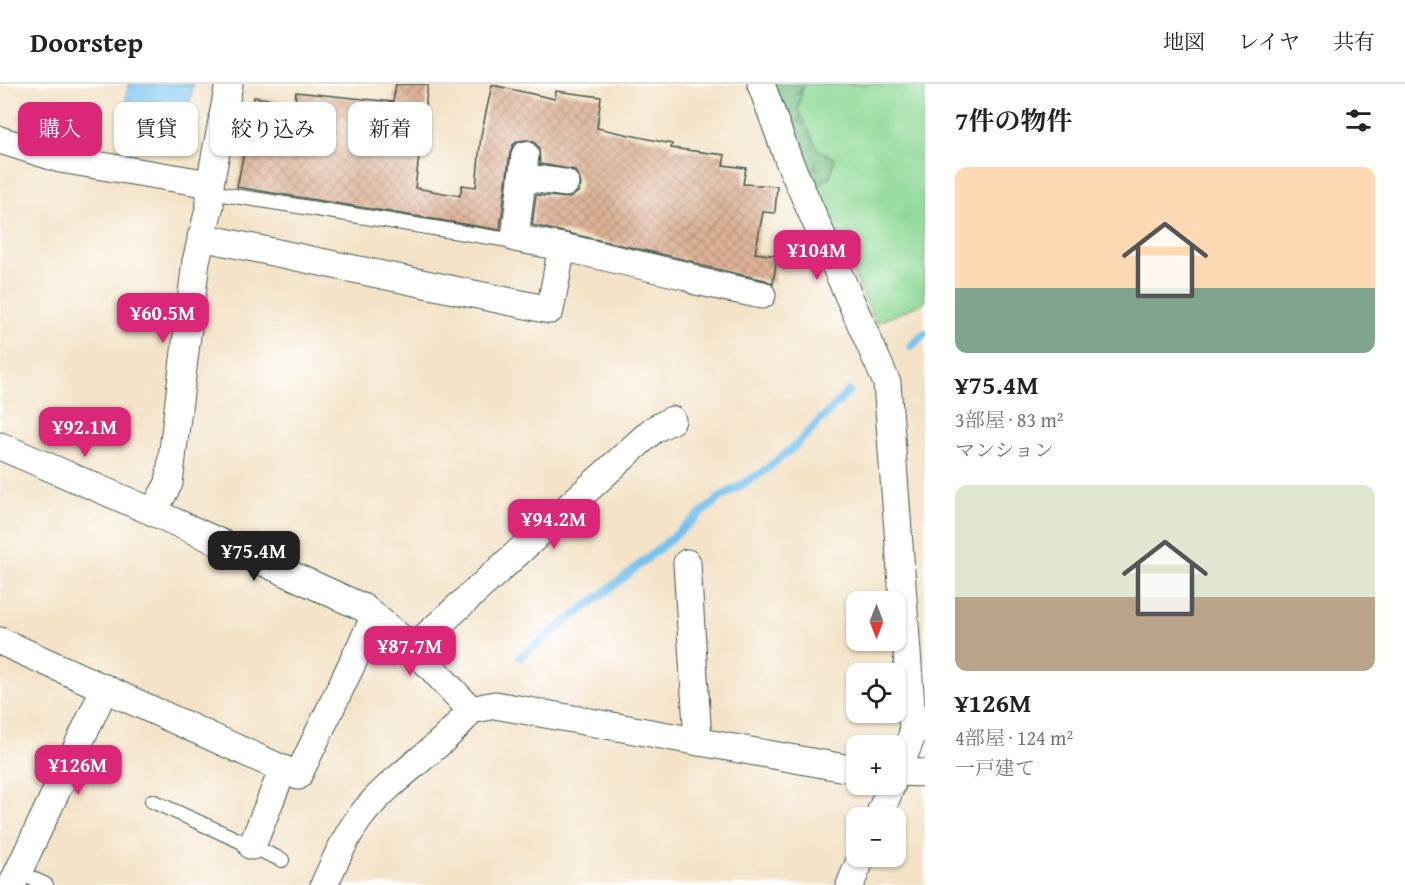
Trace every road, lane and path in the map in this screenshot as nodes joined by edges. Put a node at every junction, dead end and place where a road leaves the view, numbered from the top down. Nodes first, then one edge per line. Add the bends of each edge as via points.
1 (229, 84) edge
2 (761, 84) edge
3 (0, 140) edge
4 (565, 183) dead end
5 (210, 188) junction
6 (201, 237) junction
7 (515, 238) junction
8 (562, 247) junction
9 (762, 295) dead end
10 (672, 420) dead end
11 (0, 446) edge
12 (153, 512) junction
13 (687, 563) dead end
14 (375, 616) junction
15 (0, 641) edge
16 (413, 648) junction
17 (105, 688) junction
18 (918, 694) edge
19 (471, 710) junction
20 (698, 742) junction
21 (906, 750) edge
22 (283, 769) junction
23 (846, 769) edge
24 (925, 772) edge
25 (906, 775) edge
26 (152, 801) dead end
27 (252, 846) junction
28 (282, 860) dead end
29 (857, 867) edge
30 (15, 878) edge
31 (46, 885) edge
32 (324, 885) edge
33 (850, 885) edge

1 - 5 street
2 - 18 street via 789,161 887,383
3 - 5 street via 60,159
4 - 7 street via 524,166
5 - 6 street via 210,205
5 - 7 lane via 508,240
6 - 8 street via 550,310
6 - 12 street via 169,483
7 - 8 street
8 - 9 street
10 - 16 street via 653,430
11 - 12 street
12 - 14 street
13 - 20 street
14 - 16 street
14 - 22 street via 297,776
15 - 17 street
16 - 19 street
17 - 22 street
17 - 30 street
18 - 21 street via 913,733
19 - 20 street via 495,705
19 - 32 street via 456,730 362,815
20 - 23 street
22 - 27 street
24 - 25 street
26 - 27 lane
27 - 28 lane
29 - 33 street
30 - 31 lane

